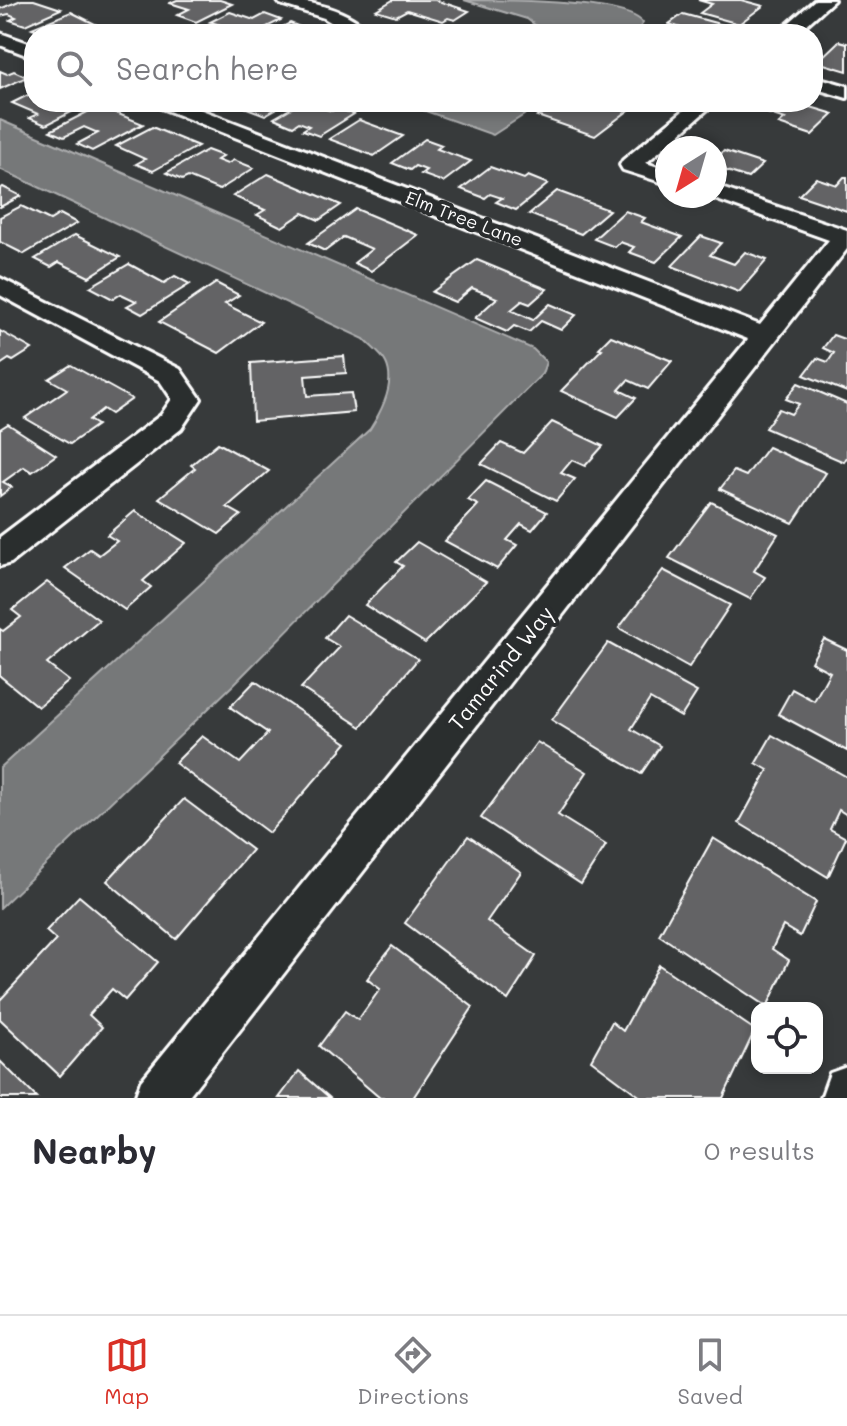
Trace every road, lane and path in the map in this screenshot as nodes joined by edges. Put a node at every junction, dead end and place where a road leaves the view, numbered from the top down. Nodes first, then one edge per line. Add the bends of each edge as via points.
1 (286, 0) edge
2 (825, 0) edge
3 (346, 24) edge
4 (797, 24) edge
5 (0, 38) edge
6 (24, 48) edge
7 (823, 85) edge
8 (847, 92) edge
9 (189, 112) edge
10 (694, 112) edge
11 (666, 136) edge
12 (655, 145) edge
13 (655, 173) edge
14 (727, 197) edge
15 (845, 238) edge
16 (0, 285) edge
17 (765, 336) junction
18 (0, 554) edge
19 (847, 1090) edge
20 (158, 1098) edge
21 (844, 1098) edge

1 - 3 street
2 - 4 street
5 - 6 street
7 - 8 street
9 - 17 street, Elm Tree Lane
10 - 11 street
12 - 13 street via 631,165
14 - 15 street
15 - 17 street, Tamarind Way
16 - 18 street via 170,375 187,399 171,422
17 - 20 street, Tamarind Way
19 - 21 street

